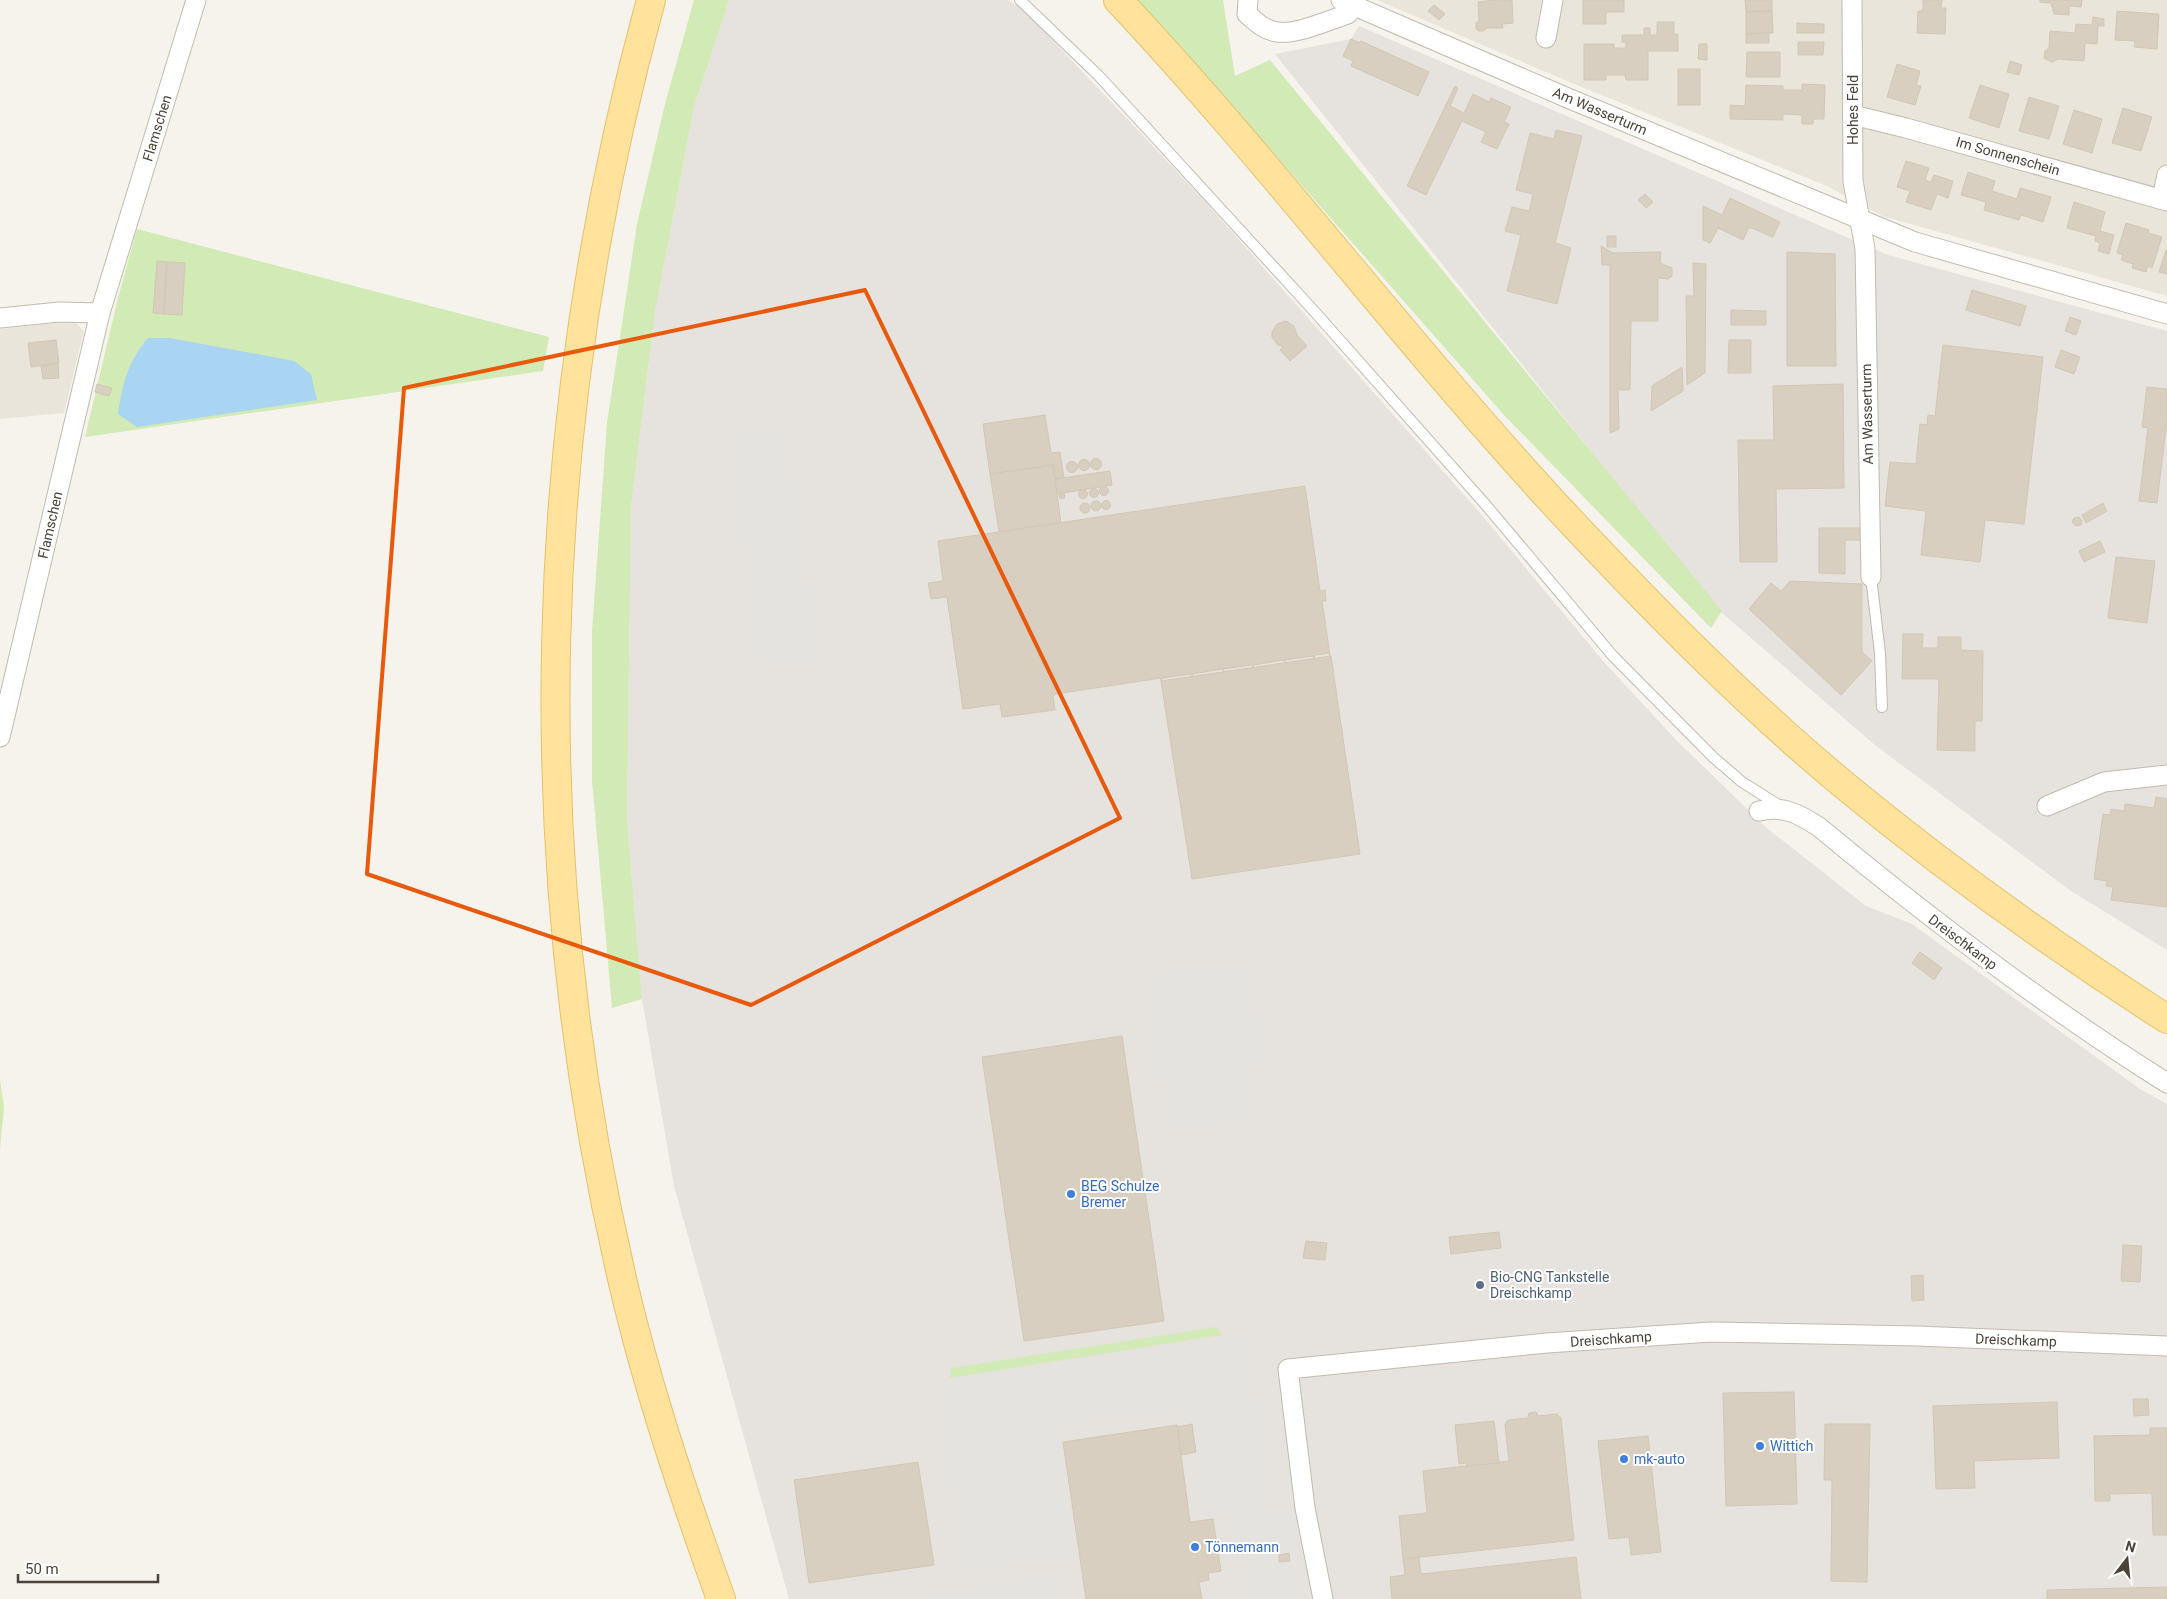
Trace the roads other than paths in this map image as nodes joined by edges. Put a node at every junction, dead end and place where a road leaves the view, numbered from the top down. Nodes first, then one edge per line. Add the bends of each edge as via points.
1 (196, 0) edge
2 (651, 0) edge
3 (1020, 0) edge
4 (1118, 0) edge
5 (1248, 0) edge
6 (1553, 0) edge
7 (1852, 0) edge
8 (1347, 3) edge
9 (1546, 38) dead end
10 (1853, 115) junction
11 (2167, 175) edge
12 (2164, 200) edge
13 (1859, 220) junction
14 (100, 313) junction
15 (2167, 314) edge
16 (0, 318) edge
17 (1871, 577) joint
18 (1882, 708) dead end
19 (0, 737) edge
20 (2167, 775) edge
21 (2048, 806) dead end
22 (1785, 809) junction
23 (1760, 811) dead end
24 (2167, 1019) edge
25 (2167, 1083) edge
26 (2167, 1346) edge
27 (721, 1599) edge
28 (1323, 1599) edge

1 - 14 street, Flamschen
2 - 27 main road via 598,225 569,421 556,594 556,792 565,936 578,1042 613,1237 666,1438
3 - 22 lane via 1099,76 1314,310 1485,504 1613,656 1712,757 1761,796
4 - 24 main road via 1212,104 1562,512 1708,661 1789,738 1954,873 2061,950
5 - 8 street via 1247,14 1260,26 1277,32 1301,29 1348,14
6 - 9 street
7 - 10 street, Hohes Feld
8 - 13 street, Am Wasserturm
10 - 12 street, Im Sonnenschein
10 - 13 street, Hohes Feld via 1853,181
11 - 12 street, Im Sonnenschein
13 - 15 street, Am Wasserturm via 1915,242
13 - 17 street, Am Wasserturm via 1865,250
14 - 16 street via 59,312
14 - 19 street, Flamschen
17 - 18 lane via 1880,653
20 - 21 street via 2104,782
22 - 23 street, Dreischkamp
22 - 25 street, Dreischkamp via 1819,826 2013,980
26 - 28 street, Dreischkamp via 1711,1332 1547,1343 1288,1370 1305,1508

